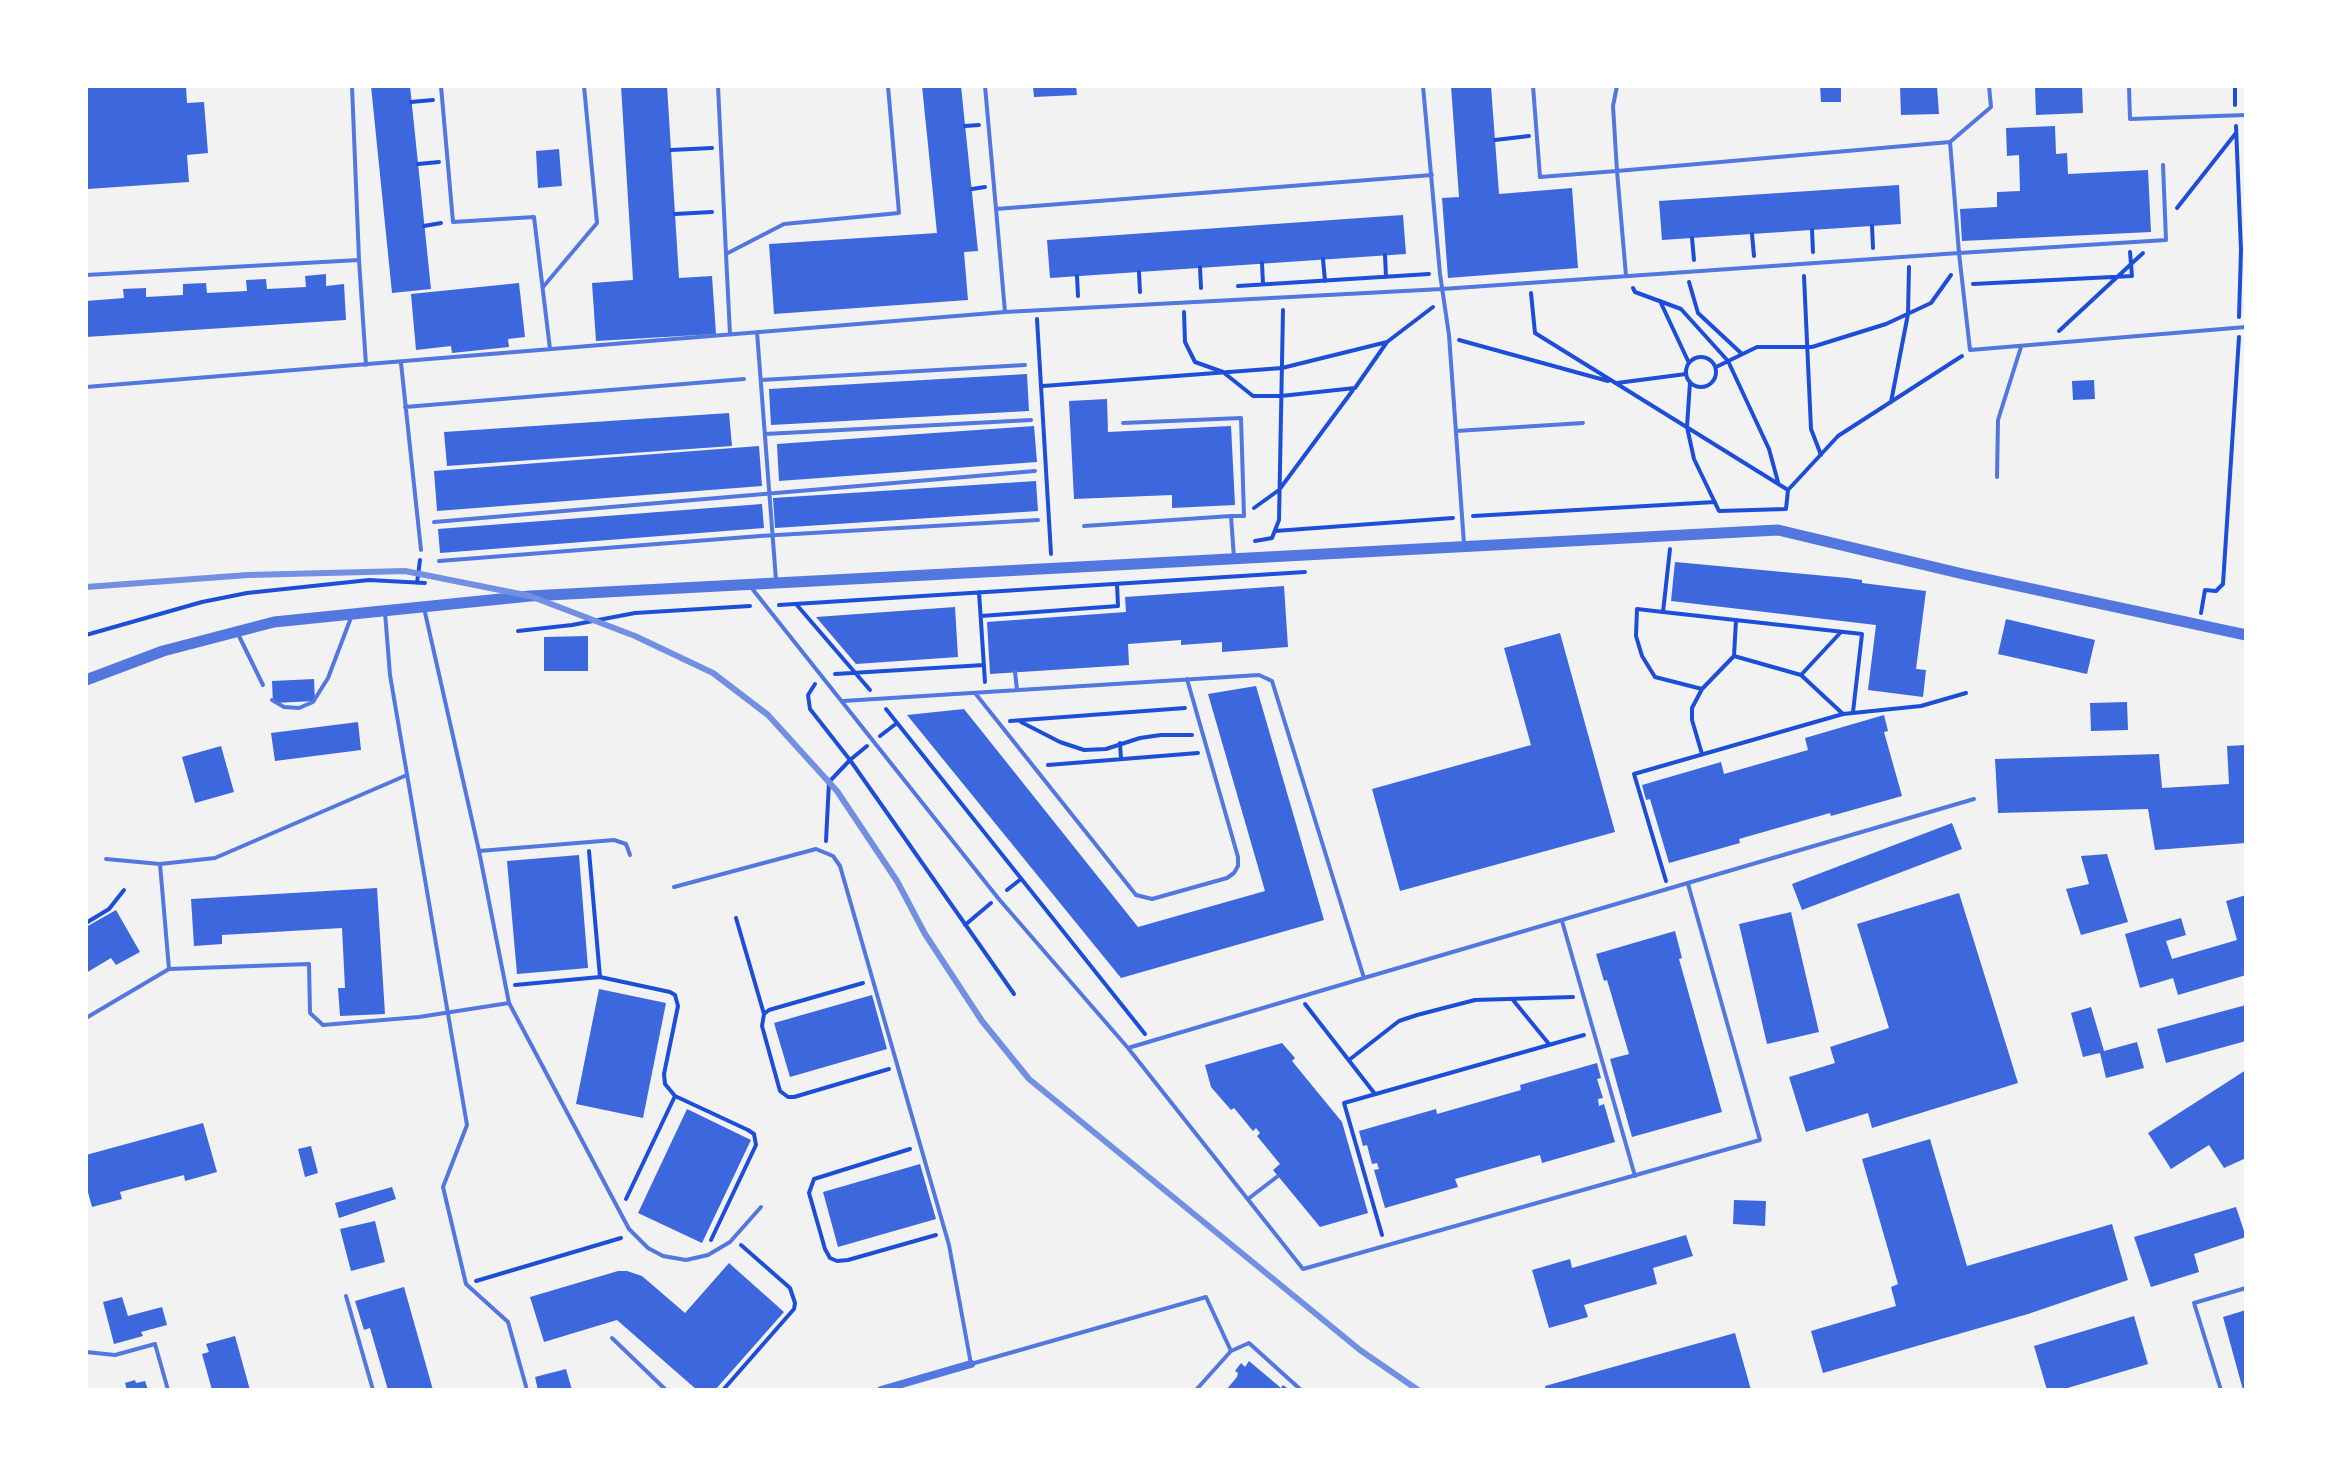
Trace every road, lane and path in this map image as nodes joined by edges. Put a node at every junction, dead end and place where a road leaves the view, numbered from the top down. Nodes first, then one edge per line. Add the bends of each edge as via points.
1 (352, 86) edge
2 (441, 86) edge
3 (584, 86) edge
4 (718, 86) edge
5 (888, 86) edge
6 (985, 86) edge
7 (1423, 86) edge
8 (1533, 86) edge
9 (1617, 86) edge
10 (1989, 86) edge
11 (2129, 86) edge
12 (2235, 86) edge
13 (442, 99) junction
14 (411, 102) dead end
15 (2235, 115) junction
16 (2246, 115) edge
17 (2236, 133) junction
18 (1537, 136) junction
19 (1495, 140) dead end
20 (1950, 142) junction
21 (721, 148) junction
22 (671, 150) dead end
23 (2236, 150) junction
24 (2246, 150) edge
25 (448, 161) junction
26 (418, 164) dead end
27 (2163, 165) dead end
28 (1617, 171) junction
29 (1432, 175) junction
30 (996, 209) junction
31 (724, 211) junction
32 (675, 214) dead end
33 (453, 222) junction
34 (2166, 223) junction
35 (424, 226) dead end
36 (1872, 226) dead end
37 (1812, 230) dead end
38 (1752, 234) dead end
39 (1692, 238) dead end
40 (2129, 242) junction
41 (2145, 251) dead end
42 (2244, 251) edge
43 (1959, 253) junction
44 (726, 254) junction
45 (1385, 255) dead end
46 (1909, 256) junction
47 (1323, 259) dead end
48 (1874, 259) junction
49 (359, 260) junction
50 (1262, 263) dead end
51 (1814, 263) junction
52 (1804, 264) junction
53 (1200, 267) dead end
54 (1755, 267) junction
55 (1695, 271) junction
56 (1139, 272) dead end
57 (1687, 272) junction
58 (1440, 274) junction
59 (86, 275) edge
60 (1077, 276) dead end
61 (1626, 276) junction
62 (1387, 277) junction
63 (1325, 281) junction
64 (1530, 282) junction
65 (1283, 283) junction
66 (1263, 284) junction
67 (1963, 284) junction
68 (1232, 286) dead end
69 (542, 288) junction
70 (1442, 289) junction
71 (1154, 291) dead end
72 (1078, 296) dead end
73 (1283, 297) junction
74 (1444, 299) junction
75 (1660, 301) junction
76 (1183, 303) junction
77 (1037, 311) junction
78 (1005, 312) junction
79 (1698, 313) junction
80 (1908, 314) junction
81 (1690, 319) junction
82 (2243, 328) edge
83 (757, 332) junction
84 (730, 334) junction
85 (1449, 335) junction
86 (1387, 342) junction
87 (2044, 345) junction
88 (1807, 346) junction
89 (2022, 347) junction
90 (550, 349) junction
91 (1970, 350) junction
92 (1742, 354) junction
93 (1728, 361) junction
94 (401, 363) junction
95 (1689, 363) junction
96 (366, 365) junction
97 (1025, 365) dead end
98 (1716, 367) junction
99 (1282, 368) junction
100 (1223, 372) junction
101 (1686, 374) junction
102 (744, 379) dead end
103 (761, 380) junction
104 (1690, 382) junction
105 (1616, 383) junction
106 (1043, 386) junction
107 (86, 387) edge
108 (1355, 388) junction
109 (1281, 396) junction
110 (1891, 402) junction
111 (405, 407) junction
112 (1031, 420) dead end
113 (1123, 423) dead end
114 (1583, 423) dead end
115 (1687, 427) junction
116 (1456, 431) junction
117 (765, 434) junction
118 (1821, 455) junction
119 (1035, 471) dead end
120 (1997, 477) dead end
121 (1778, 484) junction
122 (1279, 490) junction
123 (1788, 490) junction
124 (769, 493) junction
125 (1715, 502) junction
126 (1231, 516) junction
127 (1244, 516) junction
128 (1462, 517) junction
129 (1038, 520) dead end
130 (434, 522) dead end
131 (1084, 526) dead end
132 (1275, 531) junction
133 (1671, 535) junction
134 (772, 536) junction
135 (1233, 544) junction
136 (1464, 546) junction
137 (421, 550) joint
138 (1234, 559) junction
139 (439, 561) dead end
140 (1051, 568) junction
141 (1318, 571) dead end
142 (417, 583) junction
143 (425, 583) dead end
144 (776, 583) junction
145 (748, 584) junction
146 (1117, 584) junction
147 (1051, 588) junction
148 (979, 592) junction
149 (796, 604) junction
150 (764, 605) junction
151 (424, 606) junction
152 (384, 610) junction
153 (1663, 612) junction
154 (353, 613) junction
155 (981, 616) junction
156 (1736, 620) junction
157 (2198, 625) junction
158 (236, 630) junction
159 (518, 631) dead end
160 (1841, 632) junction
161 (86, 635) edge
162 (2246, 635) edge
163 (1734, 656) junction
164 (984, 665) junction
165 (856, 672) junction
166 (1015, 672) dead end
167 (821, 675) junction
168 (1801, 675) junction
169 (1187, 679) junction
170 (86, 680) edge
171 (263, 685) dead end
172 (1702, 689) junction
173 (1017, 690) junction
174 (986, 692) junction
175 (975, 693) junction
176 (1966, 693) dead end
177 (878, 699) junction
178 (272, 700) dead end
179 (843, 701) junction
180 (1195, 707) junction
181 (1853, 712) junction
182 (1843, 714) junction
183 (1019, 721) junction
184 (999, 722) junction
185 (1204, 738) junction
186 (1120, 743) junction
187 (1208, 753) junction
188 (1702, 754) junction
189 (1121, 759) junction
190 (850, 760) junction
191 (1033, 766) junction
192 (407, 775) junction
193 (1974, 799) dead end
194 (589, 842) junction
195 (479, 851) junction
196 (826, 852) junction
197 (630, 855) dead end
198 (106, 859) dead end
199 (160, 864) junction
200 (1688, 884) junction
201 (674, 887) dead end
202 (1668, 889) junction
203 (124, 890) dead end
204 (736, 918) dead end
205 (1562, 921) junction
206 (86, 923) edge
207 (169, 969) junction
208 (600, 977) junction
209 (1364, 978) junction
210 (873, 980) junction
211 (505, 986) junction
212 (1014, 994) dead end
213 (1300, 997) junction
214 (1584, 997) junction
215 (1512, 999) junction
216 (509, 1003) junction
217 (449, 1013) junction
218 (764, 1014) junction
219 (86, 1018) edge
220 (1594, 1032) junction
221 (1151, 1041) junction
222 (1549, 1044) junction
223 (1128, 1048) junction
224 (1349, 1060) junction
225 (898, 1067) junction
226 (1375, 1094) junction
227 (675, 1096) junction
228 (920, 1146) junction
229 (1278, 1176) dead end
230 (1635, 1176) junction
231 (1248, 1199) junction
232 (761, 1207) dead end
233 (620, 1212) junction
234 (945, 1232) junction
235 (633, 1234) junction
236 (733, 1238) junction
237 (1385, 1247) junction
238 (703, 1257) junction
239 (481, 1279) dead end
240 (2246, 1288) edge
241 (346, 1296) dead end
242 (612, 1338) dead end
243 (1231, 1351) junction
244 (86, 1352) edge
245 (971, 1364) junction
246 (168, 1390) edge
247 (373, 1390) edge
248 (527, 1390) edge
249 (666, 1390) edge
250 (723, 1390) edge
251 (881, 1390) edge
252 (1196, 1390) edge
253 (1301, 1390) edge
254 (2221, 1390) edge

1 - 49 lane
2 - 13 lane
3 - 69 lane via 597,223
4 - 21 lane
5 - 44 lane via 899,213 784,224
6 - 30 lane
7 - 29 lane
8 - 18 lane
9 - 28 lane
10 - 20 lane via 1991,107
11 - 15 lane via 2130,119
12 - 15 path
13 - 14 path
13 - 25 lane
15 - 16 lane
15 - 17 path
17 - 23 path
17 - 34 path
18 - 19 path
18 - 28 lane via 1540,177
20 - 28 lane
20 - 43 lane
21 - 22 path
21 - 31 lane
23 - 24 path
23 - 42 path
25 - 26 path
25 - 33 lane
27 - 34 lane
28 - 61 lane
29 - 30 lane
29 - 58 lane
30 - 78 lane
31 - 32 path
31 - 44 lane
33 - 35 path
33 - 69 lane via 534,217
34 - 40 lane via 2166,240
36 - 48 path
37 - 51 path
38 - 54 path
39 - 55 path
40 - 43 lane
40 - 67 path via 2132,276
41 - 87 path
42 - 82 path
43 - 46 lane
43 - 67 lane
43 - 80 path via 1956,269 1931,303
44 - 84 lane
45 - 62 path
46 - 48 lane
46 - 80 path
47 - 63 path
48 - 51 lane
49 - 59 lane
49 - 96 lane
50 - 66 path
51 - 52 lane
52 - 54 lane
52 - 88 path
53 - 76 path via 1201,288 1182,290
54 - 55 lane
55 - 57 lane
56 - 71 path via 1140,292
57 - 61 lane
57 - 79 path
58 - 62 path
58 - 70 lane
60 - 72 path
61 - 64 lane
61 - 75 path via 1635,292
62 - 63 path
63 - 65 path
64 - 70 lane
64 - 105 path via 1535,333
65 - 66 path
65 - 73 path
66 - 68 path
67 - 91 lane
69 - 90 lane
70 - 73 lane
70 - 74 lane
73 - 76 lane
73 - 99 path
74 - 85 lane
74 - 86 path
75 - 81 path
75 - 95 path
76 - 77 lane
76 - 100 path via 1185,342 1195,362
77 - 78 lane
77 - 106 path
78 - 83 lane
79 - 81 path
79 - 92 path
80 - 88 path
80 - 110 path
81 - 93 path
82 - 87 lane
82 - 157 path via 2223,584 2216,591 2205,590
83 - 84 lane
83 - 103 lane
84 - 90 lane
85 - 105 path
85 - 116 lane
86 - 99 path
86 - 108 path
87 - 89 lane
88 - 92 path via 1757,347
88 - 118 path via 1811,429
89 - 91 lane
89 - 120 lane via 1998,420
90 - 94 lane
91 - 110 path
92 - 93 path
93 - 98 path
93 - 121 path via 1769,449
94 - 96 lane
94 - 111 lane
95 - 98 path via 1698,357
95 - 101 path
96 - 107 lane
97 - 103 lane
98 - 104 path via 1709,385
99 - 100 path
99 - 109 path
100 - 106 path
100 - 109 path via 1253,396
101 - 104 path
101 - 105 path
102 - 111 lane
103 - 117 lane
104 - 115 path
105 - 115 path
106 - 140 path
108 - 109 path
108 - 122 path
109 - 122 path
110 - 118 path via 1838,436
111 - 137 lane
112 - 117 lane
113 - 127 lane via 1241,418
114 - 116 lane
115 - 121 path
115 - 125 path via 1694,459
116 - 128 lane
117 - 124 lane
118 - 123 path
119 - 124 lane
121 - 123 path
122 - 127 path
122 - 132 path
123 - 125 path via 1786,509 1719,511
124 - 130 lane
124 - 134 lane
125 - 128 path
126 - 127 lane
126 - 131 lane
126 - 135 lane
128 - 132 path
128 - 136 lane
129 - 134 lane
132 - 135 path via 1272,538
133 - 136 street
133 - 153 path
133 - 157 street via 1778,530
134 - 139 lane
134 - 144 lane
135 - 138 lane
136 - 138 street
137 - 142 path
138 - 140 street
140 - 144 street
140 - 147 path
141 - 146 path
142 - 143 path
142 - 161 path via 369,580 247,593
144 - 145 street
145 - 150 lane
145 - 151 street
146 - 147 path
146 - 155 path via 1118,606
147 - 148 path
148 - 149 path
148 - 155 path
149 - 150 path
149 - 165 path
150 - 159 path via 635,613
150 - 167 lane
151 - 152 street
151 - 195 lane
152 - 154 street
152 - 192 lane
153 - 156 path
153 - 172 path via 1637,609 1642,656 1655,677
154 - 158 street
154 - 178 lane via 313,702 299,708
155 - 164 path
156 - 160 path
156 - 163 path
157 - 162 street
158 - 170 street
158 - 171 lane
160 - 168 path
160 - 181 path via 1862,634
163 - 168 path
163 - 172 path
164 - 165 path
164 - 174 path
165 - 167 path
165 - 177 path
166 - 173 lane
167 - 179 lane
167 - 190 path via 808,695 810,709
168 - 182 path
169 - 173 lane
169 - 180 lane
169 - 209 lane via 1259,675 1272,681
172 - 188 path via 1692,708
173 - 174 lane
174 - 175 lane
175 - 177 lane
175 - 184 lane
176 - 181 path via 1921,706
177 - 179 lane
177 - 221 path
179 - 223 lane via 998,898
180 - 183 path
180 - 185 lane
181 - 182 path
182 - 188 path
183 - 184 path
183 - 186 path via 1072,747 1095,750
184 - 191 lane
185 - 186 path via 1161,735
185 - 187 lane
186 - 189 path
187 - 189 path
187 - 191 lane via 1238,866 1227,878 1152,899 1136,895
188 - 202 path via 1634,774
189 - 191 path
190 - 196 path via 829,782
190 - 212 path
192 - 199 lane via 215,858
192 - 217 lane
193 - 200 lane
194 - 195 lane
194 - 197 lane via 623,841
194 - 208 path
195 - 211 lane
196 - 201 lane via 802,851
196 - 210 lane via 840,866
198 - 199 lane
199 - 207 lane
200 - 202 lane
200 - 230 lane via 1760,1140
202 - 205 lane
203 - 206 path via 109,909
204 - 218 path
205 - 209 lane
205 - 214 lane
207 - 217 lane via 309,964 310,1013 323,1025
207 - 219 lane
208 - 211 path
208 - 227 path via 675,995 678,1006 664,1074
209 - 213 lane
210 - 218 path
210 - 225 lane
211 - 216 lane
213 - 221 lane
213 - 224 path
214 - 215 path
214 - 220 lane
215 - 222 path
215 - 224 path via 1475,1000 1399,1021
216 - 217 lane
216 - 233 lane
217 - 248 lane via 467,1125 443,1187 466,1284 508,1322
218 - 225 path via 762,1026 780,1091 788,1097
220 - 222 path
220 - 230 lane
221 - 223 lane
222 - 226 path
223 - 231 lane
224 - 226 path
225 - 228 lane
226 - 237 path via 1344,1103
227 - 233 path
227 - 238 path via 748,1130 756,1140
228 - 234 lane
228 - 234 path via 814,1179 809,1193 825,1249 837,1261
229 - 231 lane
230 - 237 lane
231 - 237 lane via 1303,1269
232 - 236 lane
233 - 235 lane
234 - 245 lane
235 - 238 lane via 663,1256
235 - 239 path
236 - 238 lane
236 - 250 path via 790,1288 795,1303
240 - 254 lane via 2194,1303
241 - 247 lane
242 - 249 lane
243 - 245 lane via 1206,1297
243 - 252 lane
243 - 253 lane via 1249,1343
244 - 246 lane via 115,1355 155,1344
245 - 251 street

